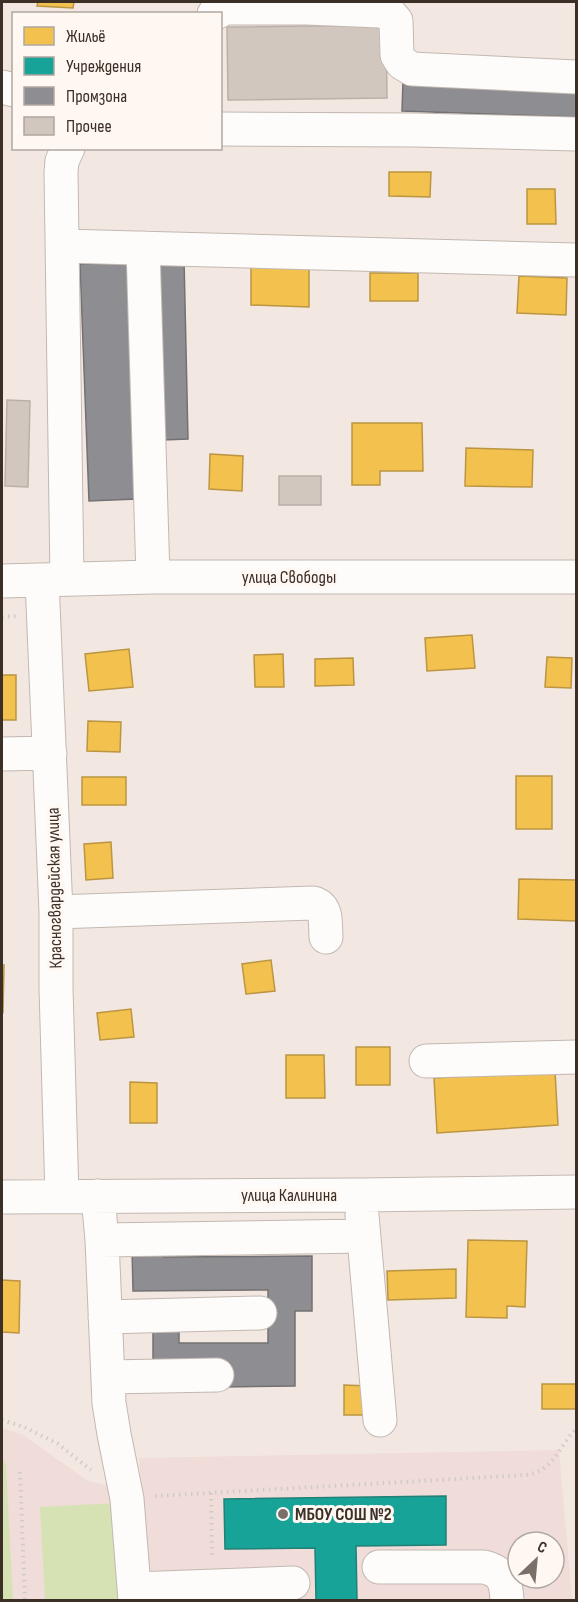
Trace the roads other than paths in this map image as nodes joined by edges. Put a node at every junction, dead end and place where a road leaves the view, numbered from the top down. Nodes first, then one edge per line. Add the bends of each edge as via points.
1 (218, 12) edge
2 (576, 77) edge
3 (222, 129) edge
4 (576, 134) edge
5 (67, 150) edge
6 (63, 246) junction
7 (142, 248) junction
8 (576, 260) edge
9 (576, 576) edge
10 (153, 577) junction
11 (54, 579) junction
12 (2, 580) edge
13 (50, 753) junction
14 (2, 754) edge
15 (56, 912) junction
16 (326, 937) dead end
17 (576, 1057) edge
18 (426, 1061) dead end
19 (576, 1192) edge
20 (361, 1195) junction
21 (62, 1196) junction
22 (98, 1196) junction
23 (2, 1197) edge
24 (363, 1236) junction
25 (102, 1240) junction
26 (260, 1313) dead end
27 (105, 1317) junction
28 (217, 1375) dead end
29 (108, 1377) junction
30 (380, 1420) dead end
31 (379, 1567) dead end
32 (293, 1583) dead end
33 (134, 1595) edge
34 (507, 1600) edge

1 - 2 street via 225,8 380,11 396,21 398,55 412,69
3 - 4 street
5 - 6 street, Красногвардейская улица via 61,172
6 - 7 street
6 - 11 street, Красногвардейская улица
7 - 8 street
7 - 10 street
9 - 10 street, улица Свободы
10 - 11 street, улица Свободы
11 - 12 street, улица Свободы
11 - 13 street, Красногвардейская улица
13 - 14 street
13 - 15 street, Красногвардейская улица
15 - 16 street via 313,903 324,910
15 - 21 street, Красногвардейская улица
17 - 18 street
19 - 20 street, улица Калинина
20 - 22 street, улица Калинина
20 - 24 street
21 - 22 street, улица Калинина
21 - 23 street, улица Калинина
22 - 25 street
24 - 25 street
24 - 30 street
25 - 27 street
26 - 27 street
27 - 29 street
28 - 29 street
29 - 33 street via 109,1403 127,1498
31 - 34 street via 494,1569 506,1583
32 - 33 street via 212,1586

